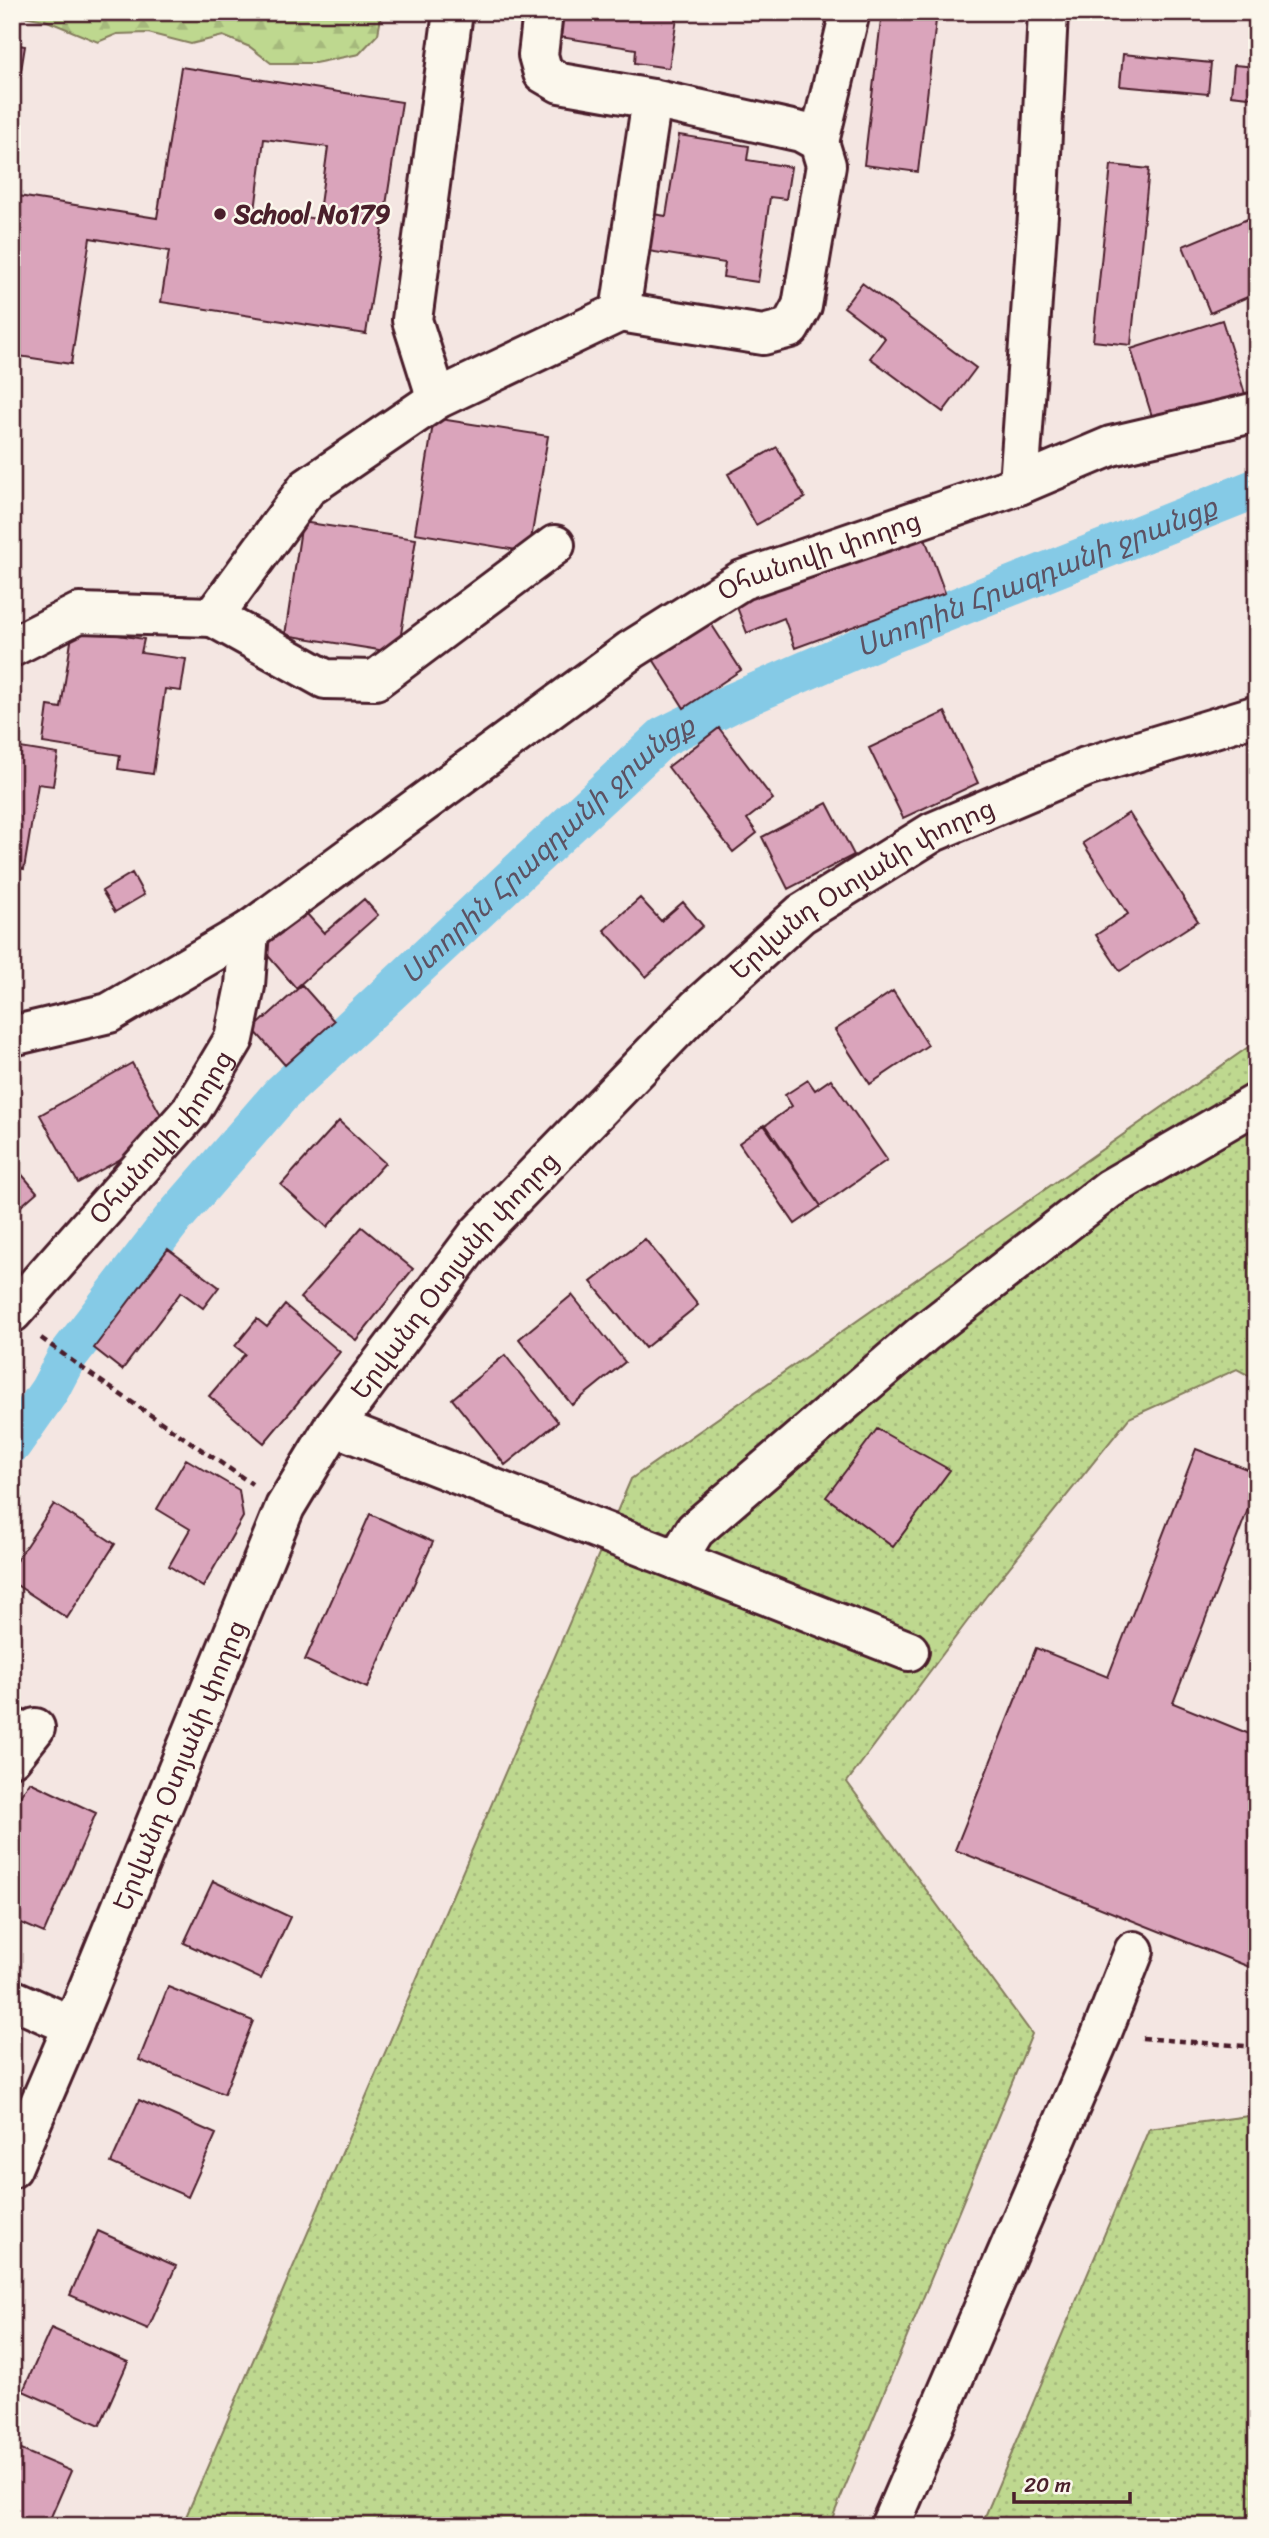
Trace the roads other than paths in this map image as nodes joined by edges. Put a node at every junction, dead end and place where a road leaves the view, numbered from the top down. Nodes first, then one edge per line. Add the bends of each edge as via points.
1 (453, 12) edge
2 (543, 12) edge
3 (850, 12) edge
4 (1048, 12) edge
5 (652, 99) junction
6 (819, 142) junction
7 (620, 312) junction
8 (437, 399) junction
9 (1257, 412) edge
10 (1019, 485) junction
11 (555, 545) dead end
12 (213, 617) junction
13 (12, 647) edge
14 (1257, 715) edge
15 (249, 931) junction
16 (12, 1037) edge
17 (1257, 1103) edge
18 (12, 1313) edge
19 (334, 1426) junction
20 (677, 1560) junction
21 (909, 1651) dead end
22 (1134, 1951) dead end
23 (12, 1999) edge
24 (73, 2026) junction
25 (12, 2168) edge
26 (890, 2526) edge

1 - 8 street via 412,320
2 - 5 street via 538,55 543,73 560,83
3 - 6 street
4 - 10 street
5 - 6 street via 801,132
5 - 7 street
6 - 7 street via 826,165 802,306 790,328 763,335
7 - 8 street
8 - 12 street via 307,488
9 - 10 street, Օհանովի փողոց via 1111,446
10 - 15 street, Օհանովի փողոց via 742,580 631,650
11 - 12 street via 375,680 325,680
12 - 13 street via 79,613
14 - 19 street, Երվանդ Օտյանի փողոց via 1086,767 933,832 801,914 698,1007 479,1233
15 - 16 street, Օհանովի փողոց via 109,1013
15 - 18 street, Օհանովի փողոց via 245,986 234,1039 191,1111
17 - 20 street via 1109,1189 923,1334 695,1530
19 - 20 street
19 - 24 street, Երվանդ Օտյանի փողոց via 285,1507
20 - 21 street
22 - 26 street
23 - 24 street
24 - 25 street, Երվանդ Օտյանի փողոց

